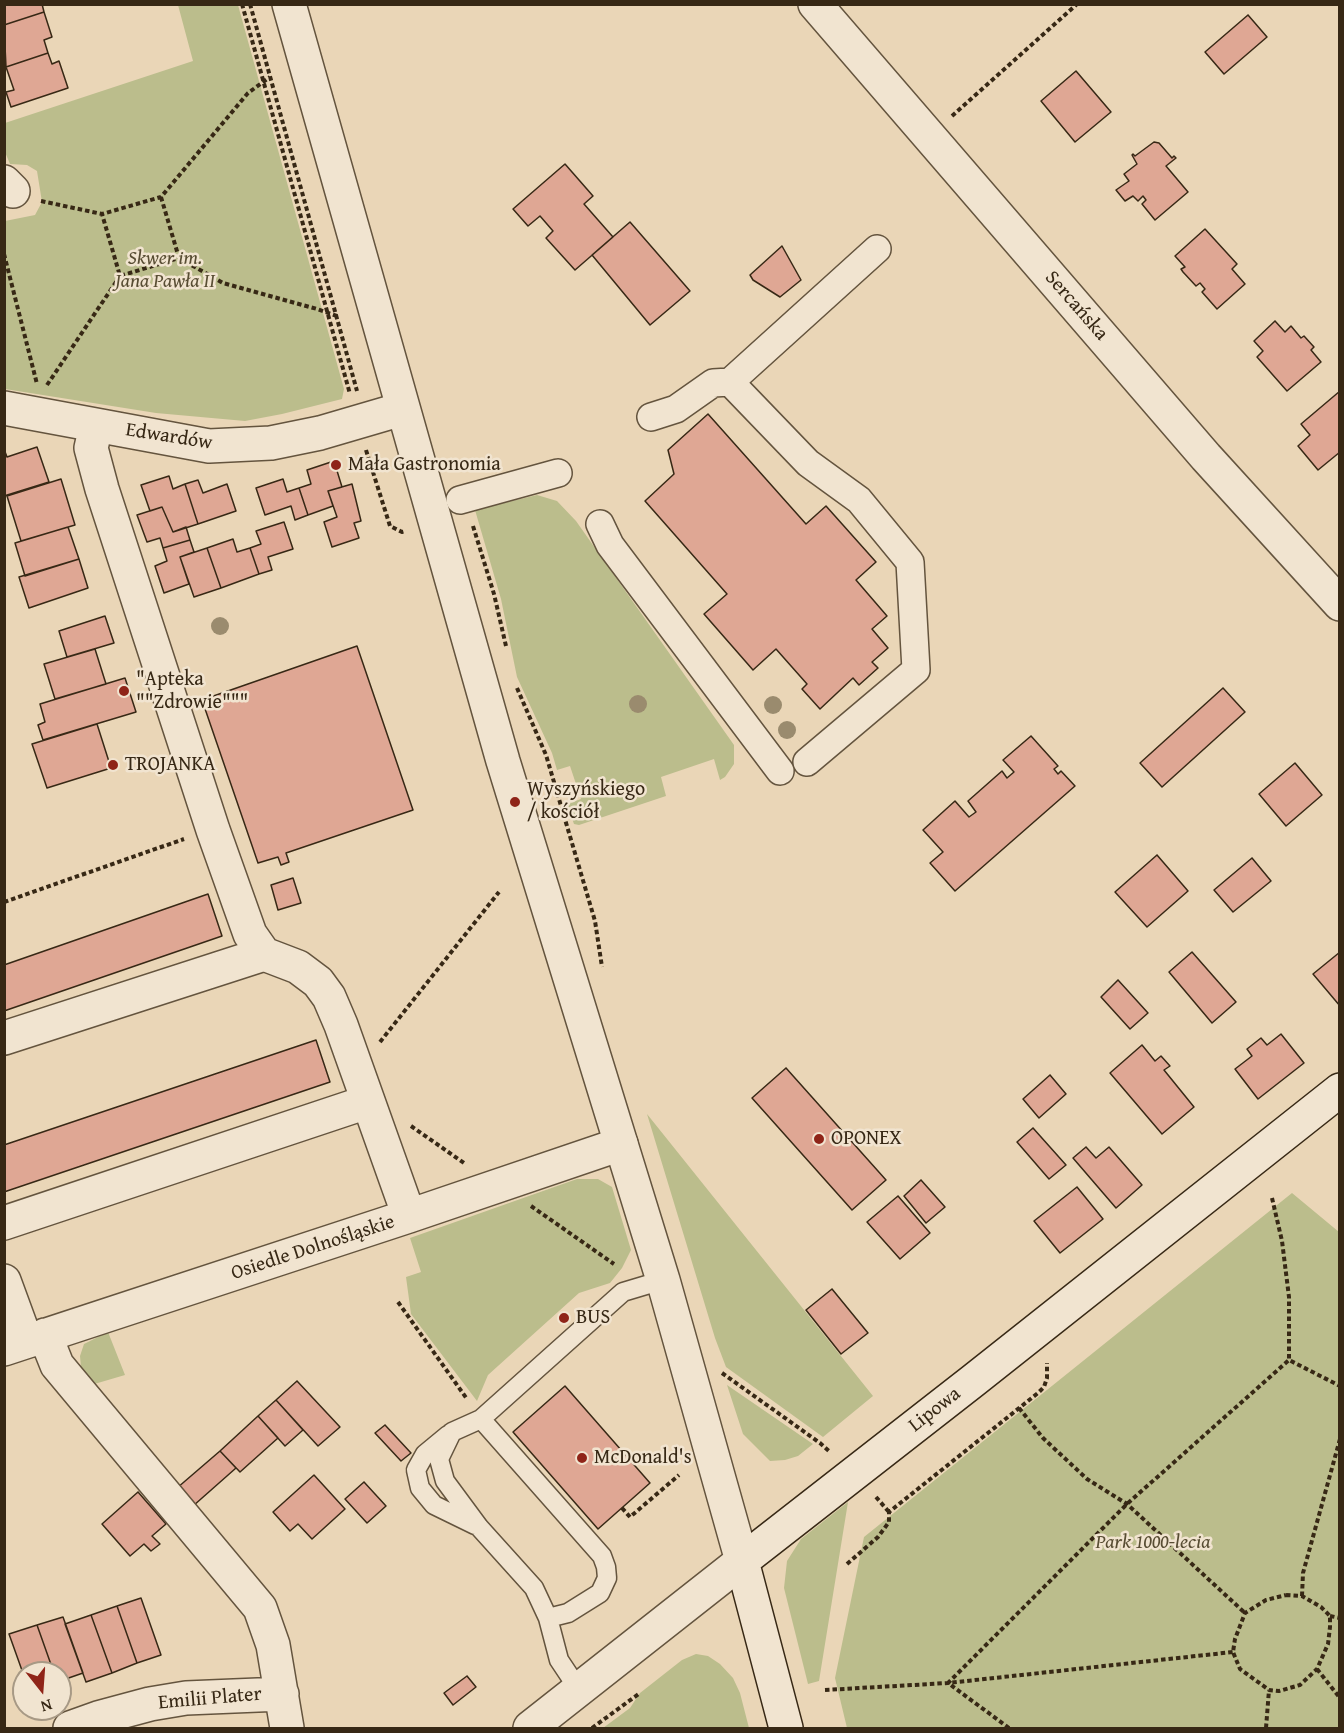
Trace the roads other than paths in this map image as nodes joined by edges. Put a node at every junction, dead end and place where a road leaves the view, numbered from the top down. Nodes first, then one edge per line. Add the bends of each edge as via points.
1 (289, 4) edge
2 (815, 4) edge
3 (877, 249) dead end
4 (730, 382) junction
5 (4, 408) edge
6 (402, 409) junction
7 (651, 417) dead end
8 (96, 426) junction
9 (558, 472) dead end
10 (466, 510) road end
11 (600, 524) dead end
12 (1340, 604) edge
13 (807, 762) dead end
14 (780, 771) dead end
15 (264, 954) junction
16 (4, 1038) edge
17 (1340, 1090) edge
18 (368, 1102) junction
19 (621, 1144) junction
20 (409, 1216) junction
21 (4, 1223) edge
22 (663, 1280) junction
23 (4, 1281) edge
24 (25, 1342) edge
25 (481, 1419) junction
26 (452, 1432) junction
27 (480, 1527) junction
28 (742, 1561) junction
29 (548, 1618) junction
30 (579, 1690) junction
31 (282, 1694) junction
32 (70, 1728) edge
33 (288, 1728) edge
34 (530, 1728) edge
35 (786, 1728) edge

1 - 6 street
2 - 12 street, Sercańska via 1206,456
3 - 4 street
4 - 7 street via 713,383 676,409
4 - 13 street via 808,463 859,500 910,562 916,670
5 - 8 street, Edwardów
6 - 8 street, Edwardów via 271,443 209,446
6 - 19 street via 527,844
8 - 15 street via 91,448 102,489 213,830 250,934
9 - 10 street
11 - 14 street via 610,545
15 - 16 street
15 - 18 street via 298,967 318,982 329,997
17 - 28 street, Lipowa
18 - 20 street
18 - 21 street
19 - 20 street, Osiedle Dolnośląskie
19 - 22 street
20 - 24 street, Osiedle Dolnośląskie
22 - 25 lane via 623,1292
22 - 28 street
23 - 24 street
24 - 31 street via 57,1365 260,1608 273,1645
25 - 26 lane
25 - 29 lane via 602,1556 606,1567 607,1578 600,1593 568,1614
26 - 27 lane via 439,1459 445,1481
26 - 27 lane via 425,1454 417,1470 420,1488 434,1504
27 - 29 lane via 534,1588
28 - 30 street, Lipowa
28 - 35 street
29 - 30 lane via 559,1660
30 - 34 street, Lipowa
31 - 32 street, Emilii Plater via 186,1698
31 - 33 street

